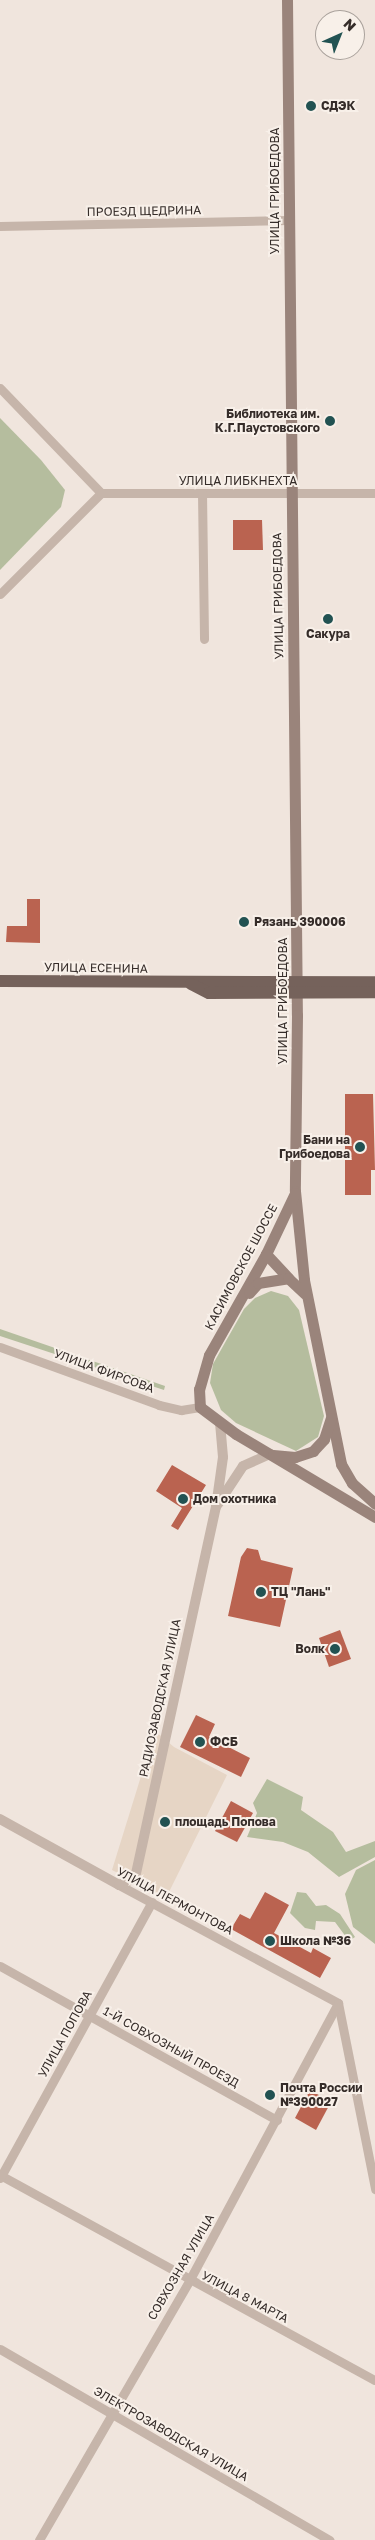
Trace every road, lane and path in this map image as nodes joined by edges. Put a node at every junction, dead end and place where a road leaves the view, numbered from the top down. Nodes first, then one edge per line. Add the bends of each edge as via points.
1 (287, 0) edge
2 (288, 220) junction
3 (0, 226) edge
4 (0, 388) edge
5 (101, 493) junction
6 (202, 493) junction
7 (290, 493) junction
8 (375, 493) edge
9 (0, 594) edge
10 (204, 639) dead end
11 (0, 981) edge
12 (375, 982) edge
13 (297, 986) junction
14 (375, 992) edge
15 (295, 1192) junction
16 (266, 1254) junction
17 (288, 1278) junction
18 (304, 1280) junction
19 (306, 1297) junction
20 (237, 1306) junction
21 (0, 1347) edge
22 (200, 1407) junction
23 (332, 1417) junction
24 (220, 1424) junction
25 (270, 1454) junction
26 (375, 1504) edge
27 (216, 1507) junction
28 (375, 1517) edge
29 (0, 1819) edge
30 (119, 1885) junction
31 (152, 1902) junction
32 (0, 1966) edge
33 (338, 2003) junction
34 (89, 2016) junction
35 (277, 2120) junction
36 (0, 2176) edge
37 (375, 2189) edge
38 (189, 2281) junction
39 (0, 2349) edge
40 (375, 2380) edge
41 (110, 2415) junction
42 (39, 2540) edge
43 (330, 2540) edge

1 - 2 main road, УЛИЦА ГРИБОЕДОВА
2 - 3 street, ПРОЕЗД ЩЕДРИНА
2 - 7 main road, УЛИЦА ГРИБОЕДОВА
4 - 5 street
5 - 6 street, УЛИЦА ЛИБКНЕХТА
5 - 9 street
6 - 7 street, УЛИЦА ЛИБКНЕХТА
6 - 10 street
7 - 8 street, УЛИЦА ЛИБКНЕХТА
7 - 13 main road, УЛИЦА ГРИБОЕДОВА
11 - 13 main road, УЛИЦА ЕСЕНИНА via 191,984 206,980
12 - 13 main road, УЛИЦА ЕСЕНИНА
13 - 14 main road, УЛИЦА ЕСЕНИНА
13 - 15 main road, УЛИЦА ГРИБОЕДОВА
15 - 16 main road, КАСИМОВСКОЕ ШОССЕ
15 - 18 main road, КАСИМОВСКОЕ ШОССЕ
16 - 17 main road
16 - 20 main road, КАСИМОВСКОЕ ШОССЕ
17 - 18 street
17 - 19 main road
17 - 20 main road via 258,1283
18 - 19 main road, КАСИМОВСКОЕ ШОССЕ
19 - 23 main road, КАСИМОВСКОЕ ШОССЕ
20 - 22 main road, КАСИМОВСКОЕ ШОССЕ via 209,1355 199,1389
21 - 22 street, УЛИЦА ФИРСОВА via 160,1405 181,1410
22 - 24 main road
23 - 25 main road via 324,1439 314,1451 295,1457
23 - 26 main road, КАСИМОВСКОЕ ШОССЕ via 341,1464 352,1483
24 - 25 main road
24 - 27 street via 223,1457
25 - 27 street via 243,1466
25 - 28 main road
27 - 30 street, РАДИОЗАВОДСКАЯ УЛИЦА via 135,1878
29 - 30 street, УЛИЦА ЛЕРМОНТОВА
30 - 31 street, УЛИЦА ЛЕРМОНТОВА
31 - 33 street, УЛИЦА ЛЕРМОНТОВА
31 - 34 street, УЛИЦА ПОПОВА
32 - 34 street, 1-Й СОВХОЗНЫЙ ПРОЕЗД
33 - 35 street, СОВХОЗНАЯ УЛИЦА
33 - 37 street
34 - 35 street, 1-Й СОВХОЗНЫЙ ПРОЕЗД
34 - 36 street, УЛИЦА ПОПОВА
35 - 38 street, СОВХОЗНАЯ УЛИЦА
36 - 38 street, УЛИЦА 8 МАРТА
38 - 40 street, УЛИЦА 8 МАРТА
38 - 41 street, СОВХОЗНАЯ УЛИЦА
39 - 41 street, ЭЛЕКТРОЗАВОДСКАЯ УЛИЦА
41 - 42 street, СОВХОЗНАЯ УЛИЦА
41 - 43 street, ЭЛЕКТРОЗАВОДСКАЯ УЛИЦА

